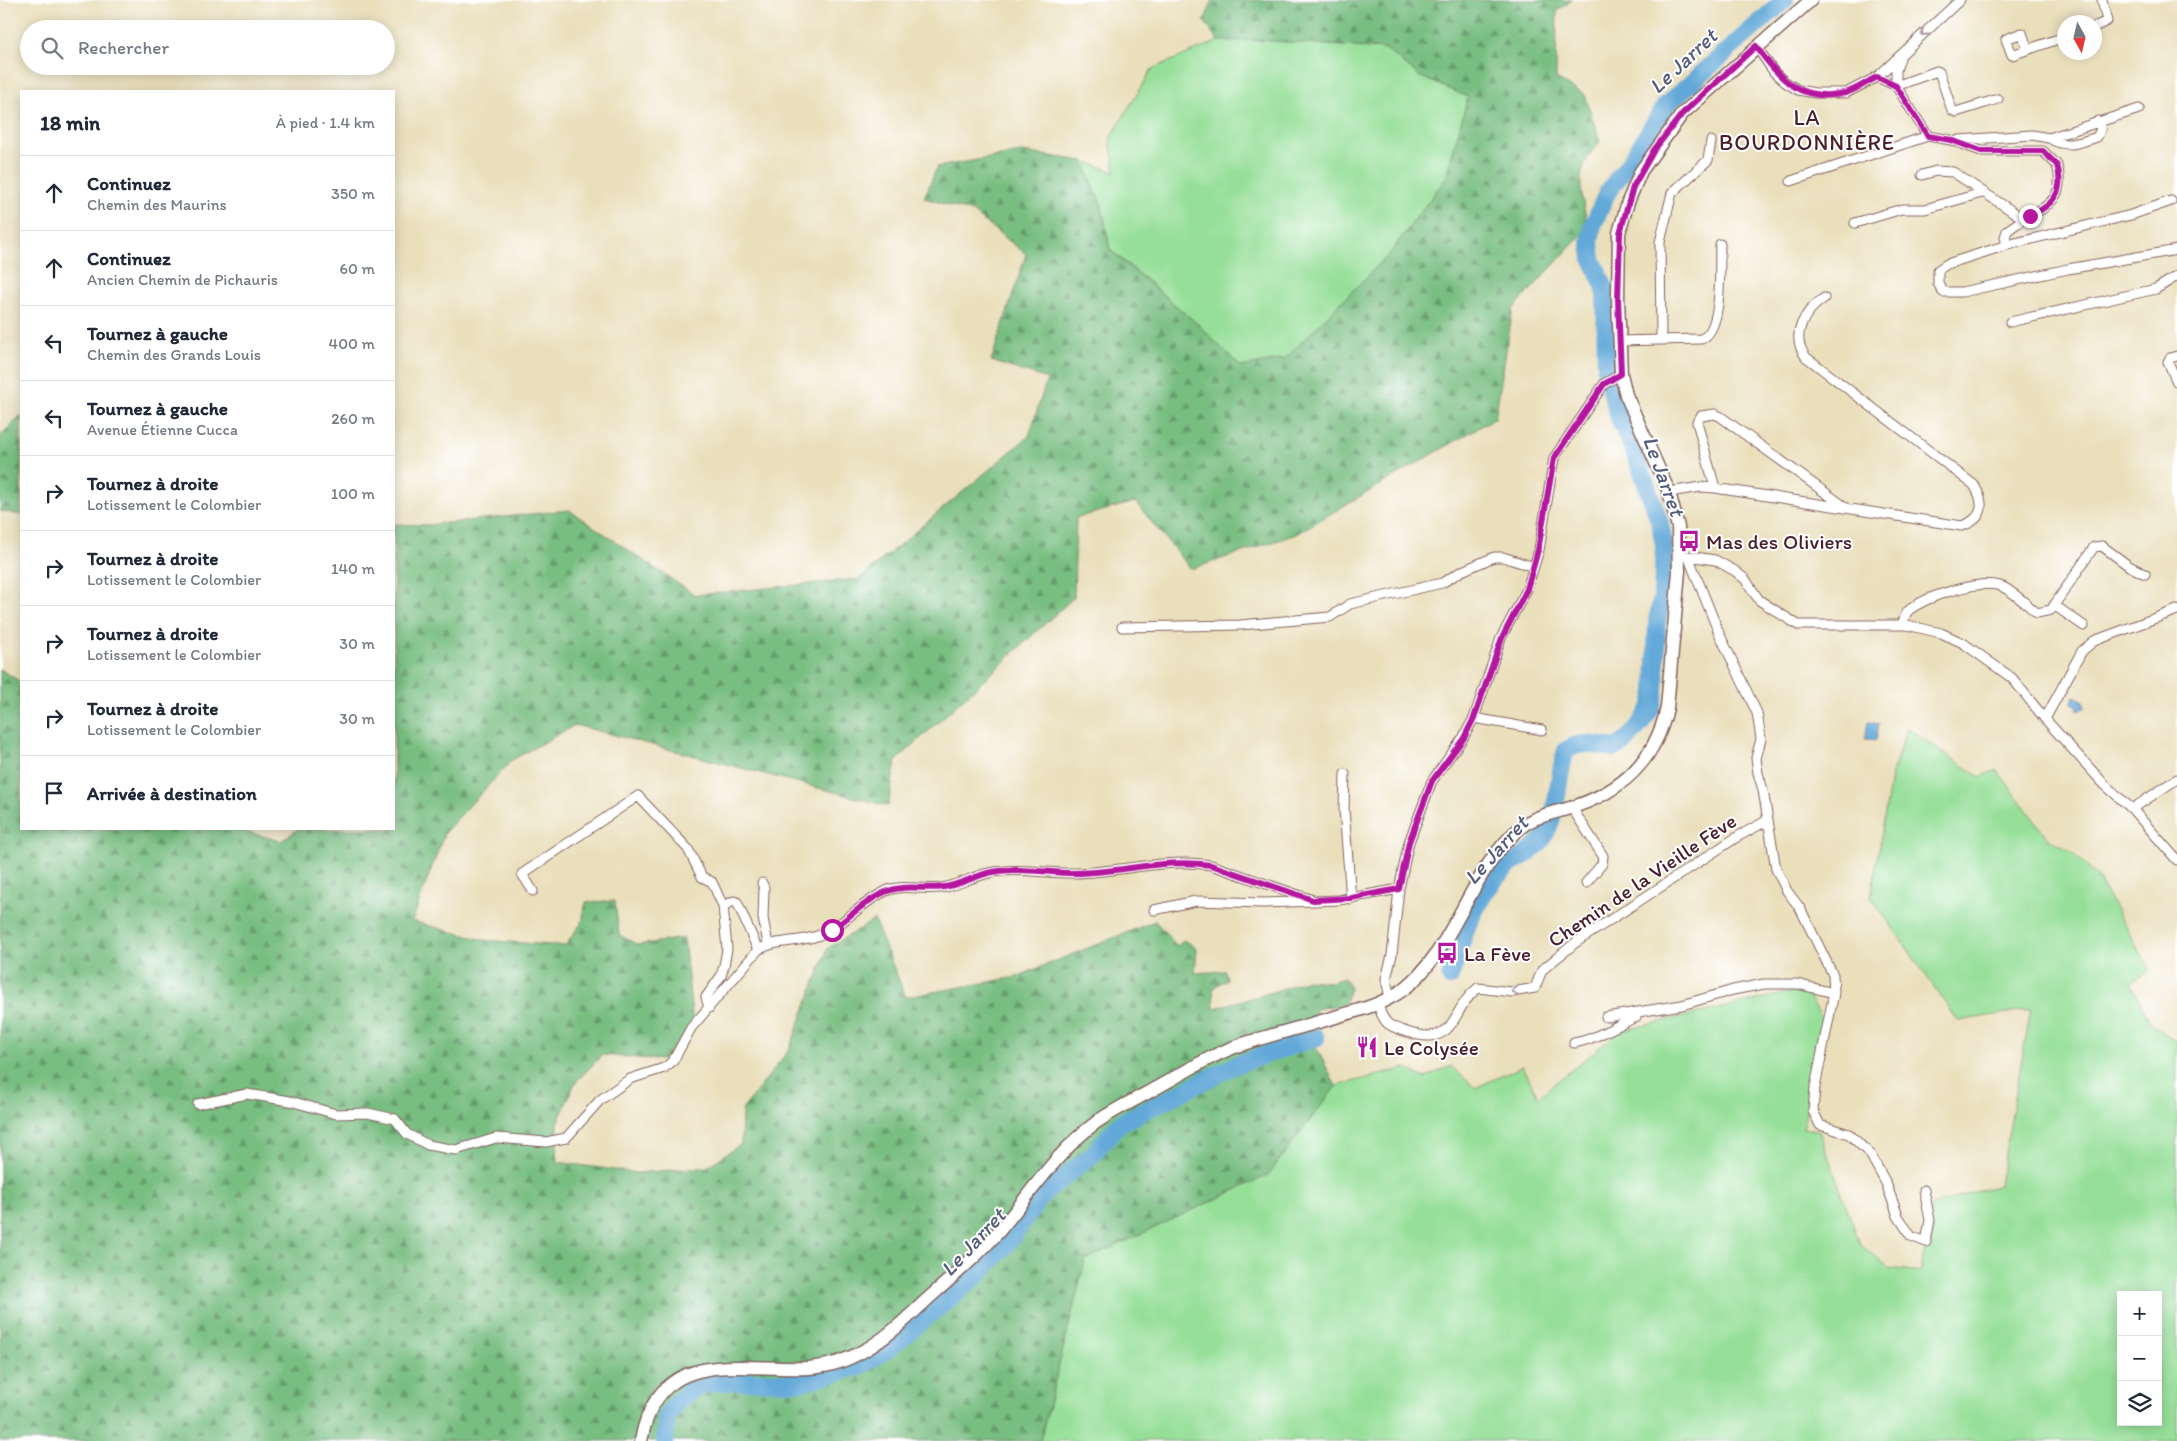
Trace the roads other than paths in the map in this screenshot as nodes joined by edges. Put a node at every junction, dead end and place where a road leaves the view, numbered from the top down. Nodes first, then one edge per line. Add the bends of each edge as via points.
1 (1811, 0) edge
2 (1960, 0) edge
3 (2102, 0) edge
4 (2102, 24) edge
5 (2057, 40) edge
6 (1756, 46) junction
7 (2028, 50) dead end
8 (1902, 54) junction
9 (1877, 77) junction
10 (1896, 86) junction
11 (1998, 99) dead end
12 (2139, 109) dead end
13 (2098, 121) junction
14 (1928, 136) junction
15 (2049, 138) junction
16 (1951, 140) junction
17 (1711, 141) dead end
18 (1922, 175) dead end
19 (1791, 181) dead end
20 (1982, 193) junction
21 (2171, 201) dead end
22 (2024, 219) junction
23 (1855, 223) dead end
24 (1720, 244) dead end
25 (2007, 245) junction
26 (2177, 250) edge
27 (2177, 276) edge
28 (1824, 298) dead end
29 (2010, 322) dead end
30 (1661, 339) junction
31 (1619, 341) junction
32 (2177, 356) edge
33 (1617, 376) junction
34 (2177, 382) edge
35 (1715, 488) junction
36 (1669, 492) junction
37 (1847, 508) junction
38 (1684, 555) junction
39 (1534, 567) junction
40 (2145, 574) dead end
41 (2054, 605) junction
42 (2177, 610) edge
43 (1902, 624) junction
44 (2084, 626) dead end
45 (1122, 627) dead end
46 (1474, 718) junction
47 (2045, 719) junction
48 (1542, 730) dead end
49 (1345, 774) dead end
50 (2177, 779) edge
51 (1567, 809) junction
52 (2132, 809) junction
53 (1768, 820) junction
54 (2177, 860) edge
55 (1586, 883) dead end
56 (762, 884) dead end
57 (1399, 889) junction
58 (533, 891) dead end
59 (1351, 898) junction
60 (1313, 900) junction
61 (723, 906) junction
62 (1154, 910) dead end
63 (768, 944) junction
64 (758, 950) junction
65 (1834, 993) junction
66 (1390, 998) junction
67 (1378, 1005) junction
68 (709, 1008) junction
69 (1650, 1011) junction
70 (1606, 1017) dead end
71 (1574, 1044) dead end
72 (198, 1104) dead end
73 (1924, 1190) dead end
74 (641, 1441) edge

1 - 6 main road
2 -> 8 street
3 - 4 street via 2107,22
5 - 7 street
6 - 9 street via 1774,72 1798,90 1846,93
6 - 31 main road via 1682,114 1640,171 1620,233 1617,266
8 - 9 street
8 - 10 street via 1896,70
9 - 10 street
10 - 11 street via 1937,71 1952,110 1956,112
10 - 14 street
12 - 13 street
13 - 15 street
13 - 15 street via 2101,129 2097,137 2072,145
14 - 16 street
14 - 19 street
15 - 16 street via 2032,135
16 - 22 street via 1981,151 2036,150 2049,155 2059,174 2055,197 2050,205
17 - 30 street via 1708,160 1672,193 1660,242
18 - 20 street via 1936,171 1952,172
20 - 22 street
20 - 23 street via 1925,209 1907,208
21 - 25 street via 2130,215
22 - 25 street via 2007,231
24 - 30 street via 1717,319 1711,332 1701,339
25 - 26 street via 1947,264 1938,270 1938,283 1943,292 1962,292
27 - 29 street via 2156,289
28 - 37 street via 1814,305 1800,327 1800,350 1974,485 1982,502 1975,518 1962,526
30 - 31 street
31 - 33 main road
32 - 34 street via 2168,362
33 - 36 main road
33 - 39 street via 1604,384 1554,458
35 - 36 street
35 - 37 street
35 - 37 street via 1697,422 1708,414 1721,417
36 - 38 main road
38 - 43 street via 1715,560 1735,571 1759,600 1798,625
38 - 51 main road via 1669,692 1659,736 1645,760 1622,783
38 - 53 street via 1757,713 1761,739 1756,758
39 - 45 street via 1494,557 1442,583 1350,604 1330,617 1240,625
39 - 46 street via 1527,589 1502,638
40 - 41 street via 2102,546 2094,547
41 - 43 street via 2051,610 2037,613 2004,587 1987,584 1917,604 1906,612
41 - 44 street
42 - 47 street via 2094,641 2082,650
43 - 47 street via 1924,627 1963,643 2012,678
46 - 48 street
46 - 57 street via 1464,738 1432,781 1409,842
47 - 52 street via 2105,785
49 - 59 street via 1344,808
50 - 52 street
51 - 55 street via 1603,856 1602,864
51 - 66 main road via 1541,816 1524,825 1501,848 1428,964 1406,988
52 - 54 street
53 - 65 street via 1776,869 1800,908 1833,975
53 -> 67 street, Chemin de la Vieille Fève via 1575,943 1542,970 1535,988 1512,992 1478,988 1445,1031 1425,1036 1391,1027 1383,1020
56 - 63 street
57 - 59 street
57 - 66 street via 1392,955 1386,979
58 - 61 street via 522,874 638,796 688,849 702,877 712,882
59 - 60 street
60 - 62 street via 1264,903 1196,901
60 - 63 street via 1194,862 1076,873 1000,871 946,887 901,887 886,891 832,930 818,936
61 - 64 street via 737,902
61 - 68 street via 727,949 721,976 706,997
63 - 64 street
64 - 68 street
65 - 69 street via 1797,984 1764,984
65 - 73 street via 1814,1088 1813,1110 1820,1125 1849,1134 1870,1154 1886,1183 1898,1216 1912,1236 1926,1242 1930,1220
66 - 67 main road
67 - 74 main road via 1229,1049 1118,1108 1072,1144 975,1258 866,1350 828,1366 722,1366 700,1370 665,1388 652,1402
68 - 72 street via 692,1028 673,1061 664,1068 630,1079 600,1100 566,1138 546,1142 496,1138 456,1150 443,1149 428,1146 407,1134 395,1120 368,1113 336,1114 290,1101 247,1094
69 - 70 street
69 - 71 street via 1614,1025 1591,1040

